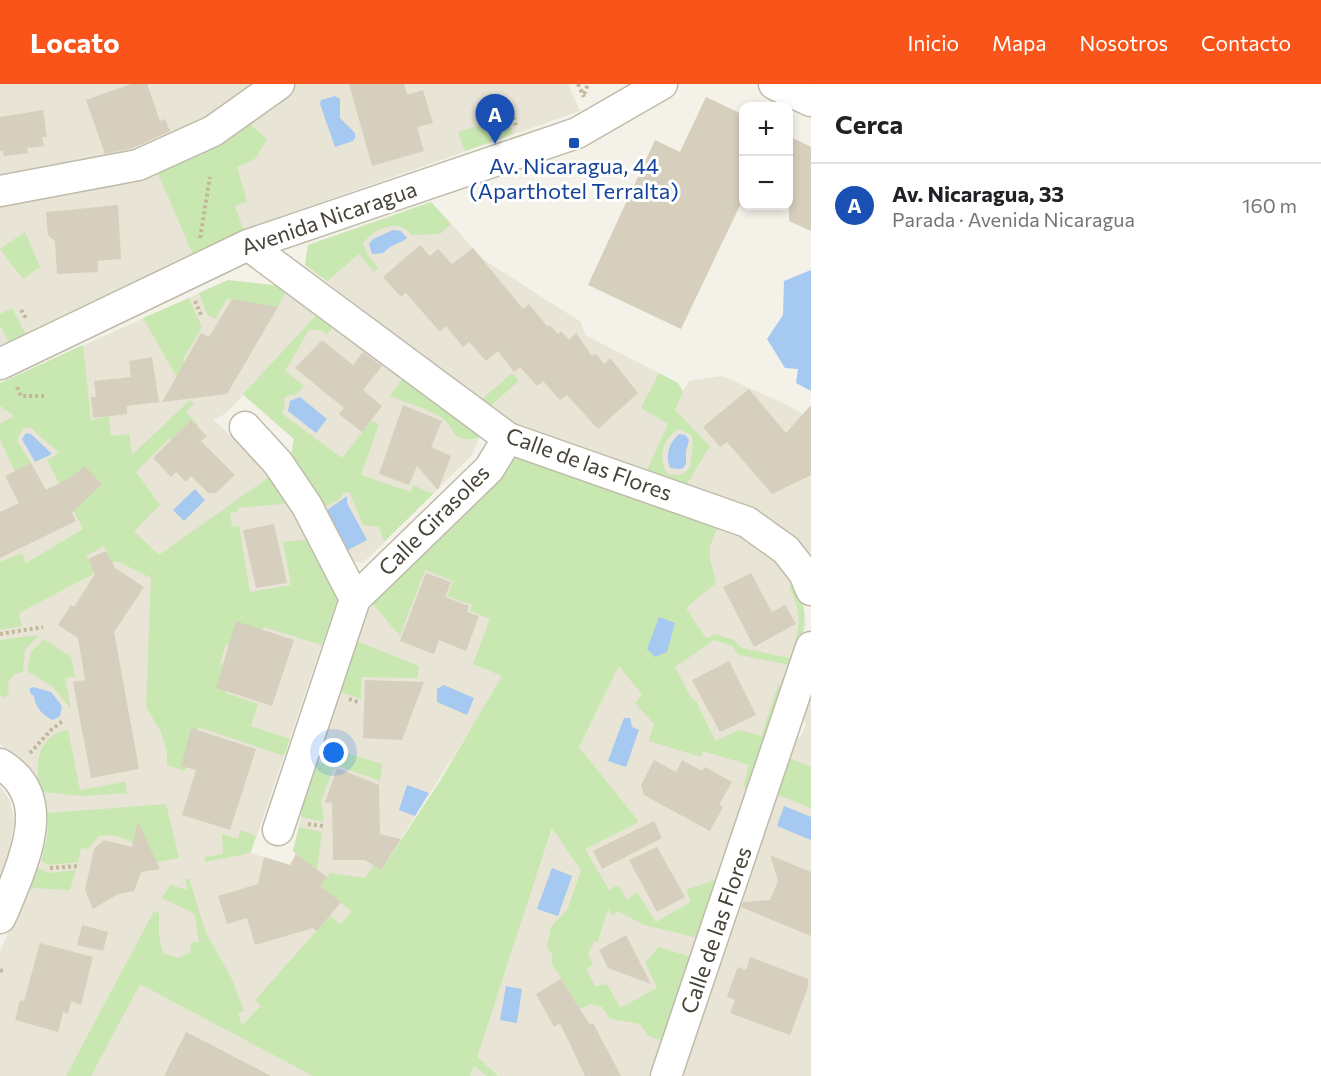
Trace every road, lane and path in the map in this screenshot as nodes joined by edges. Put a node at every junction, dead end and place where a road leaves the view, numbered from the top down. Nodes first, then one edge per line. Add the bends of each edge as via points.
1 (279, 84) edge
2 (588, 84) edge
3 (662, 84) edge
4 (774, 84) edge
5 (583, 95) dead end
6 (811, 101) edge
7 (210, 177) dead end
8 (0, 191) edge
9 (248, 245) junction
10 (207, 264) junction
11 (0, 364) edge
12 (245, 427) dead end
13 (508, 438) junction
14 (811, 590) edge
15 (355, 599) junction
16 (43, 627) dead end
17 (0, 634) edge
18 (811, 647) edge
19 (64, 720) dead end
20 (34, 748) dead end
21 (0, 764) edge
22 (278, 830) dead end
23 (0, 918) edge
24 (666, 1076) edge

1 - 8 street via 213,131 138,165
2 - 5 path
3 - 9 street, Avenida Nicaragua via 577,133
4 - 6 street
7 - 10 path via 200,237
9 - 10 street, Avenida Nicaragua
9 - 13 street, Calle de las Flores
10 - 11 street, Avenida Nicaragua
12 - 15 street, Calle Girasoles via 278,463 307,506
13 - 14 street, Calle de las Flores via 747,522 786,550 804,573
13 - 15 street, Calle Girasoles via 489,469
15 - 22 street, Calle Girasoles
16 - 17 path
18 - 24 street, Calle de las Flores
19 - 20 path
21 - 23 street via 22,784 32,810 30,842

